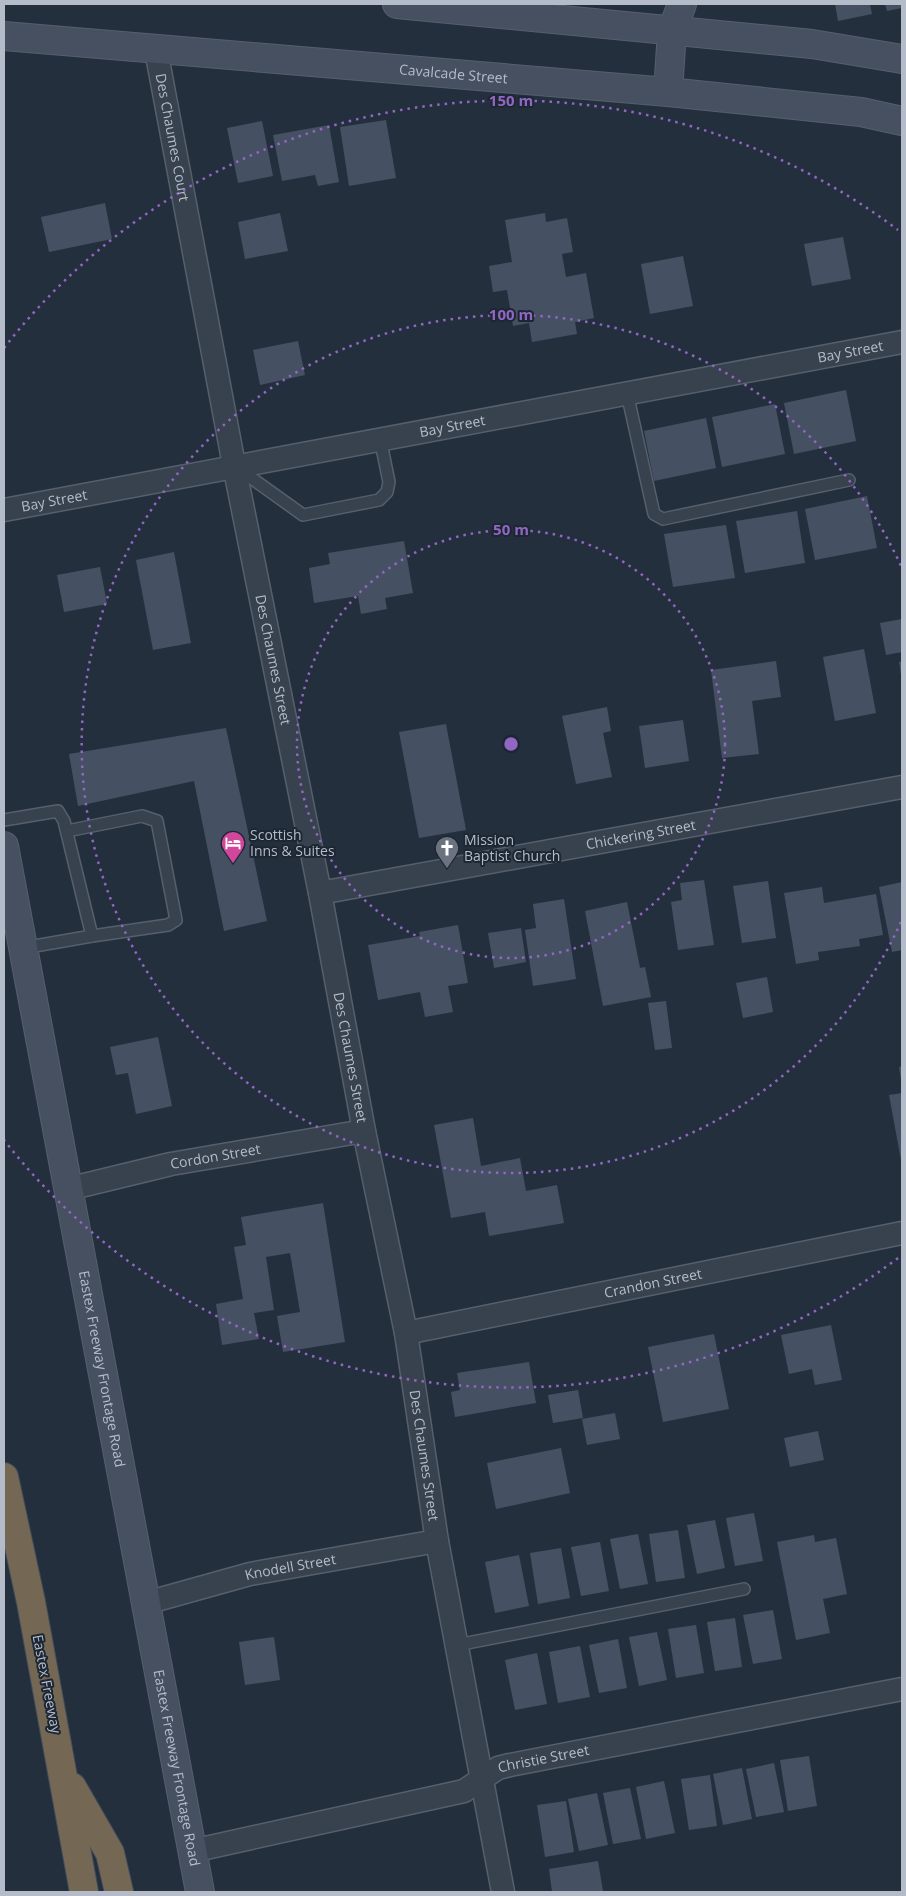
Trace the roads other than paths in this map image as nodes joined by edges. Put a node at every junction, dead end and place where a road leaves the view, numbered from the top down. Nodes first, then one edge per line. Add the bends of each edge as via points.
1 (397, 4) edge
2 (682, 4) edge
3 (672, 31) junction
4 (4, 36) edge
5 (156, 50) junction
6 (902, 59) edge
7 (668, 92) junction
8 (902, 121) edge
9 (187, 224) joint
10 (902, 342) edge
11 (627, 393) junction
12 (380, 438) junction
13 (234, 465) junction
14 (849, 480) dead end
15 (4, 510) edge
16 (902, 787) edge
17 (4, 820) edge
18 (67, 831) junction
19 (4, 846) edge
20 (320, 893) junction
21 (92, 936) junction
22 (23, 948) junction
23 (364, 1132) junction
24 (68, 1189) junction
25 (902, 1234) edge
26 (406, 1332) junction
27 (4, 1477) edge
28 (437, 1541) junction
29 (744, 1589) dead end
30 (146, 1603) junction
31 (457, 1645) junction
32 (902, 1688) edge
33 (63, 1771) junction
34 (481, 1779) junction
35 (192, 1851) junction
36 (84, 1892) edge
37 (119, 1892) edge
38 (200, 1892) edge
39 (503, 1892) edge

1 - 3 main road
2 - 3 main road
3 - 6 main road via 812,44
3 - 7 main road
4 - 5 main road, Cavalcade Street
5 - 7 main road, Cavalcade Street
5 - 9 street, Des Chaumes Court
7 - 8 main road, Cavalcade Street via 861,112
9 - 13 street, Des Chaumes Street
10 - 11 street, Bay Street
11 - 12 street, Bay Street
11 - 14 lane via 654,514 663,519
12 - 13 street, Bay Street
12 - 13 lane via 389,482 387,492 379,500 303,515
13 - 15 street, Bay Street
13 - 20 street, Des Chaumes Street
16 - 20 street, Chickering Street
17 - 18 lane via 58,811
18 - 21 lane
18 - 21 lane via 142,816 157,821 176,920 168,925
19 - 22 main road, Eastex Freeway Frontage Road
20 - 23 street, Des Chaumes Street
21 - 22 lane
22 - 24 main road, Eastex Freeway Frontage Road
23 - 24 street, Cordon Street via 171,1164
23 - 26 street, Des Chaumes Street
24 - 30 main road, Eastex Freeway Frontage Road
25 - 26 street, Crandon Street
26 - 28 street, Des Chaumes Street
27 - 33 highway, Eastex Freeway
28 - 30 street, Knodell Street via 250,1574
28 - 31 street, Des Chaumes Street
29 - 31 lane
30 - 35 main road, Eastex Freeway Frontage Road
31 - 34 street, Des Chaumes Street
32 - 34 street, Christie Street via 510,1765 498,1768
33 - 36 highway, Eastex Freeway
33 - 37 highway via 110,1853
34 - 35 street, Christie Street via 464,1791
34 - 39 street, Des Chaumes Street
35 - 38 main road, Eastex Freeway Frontage Road

